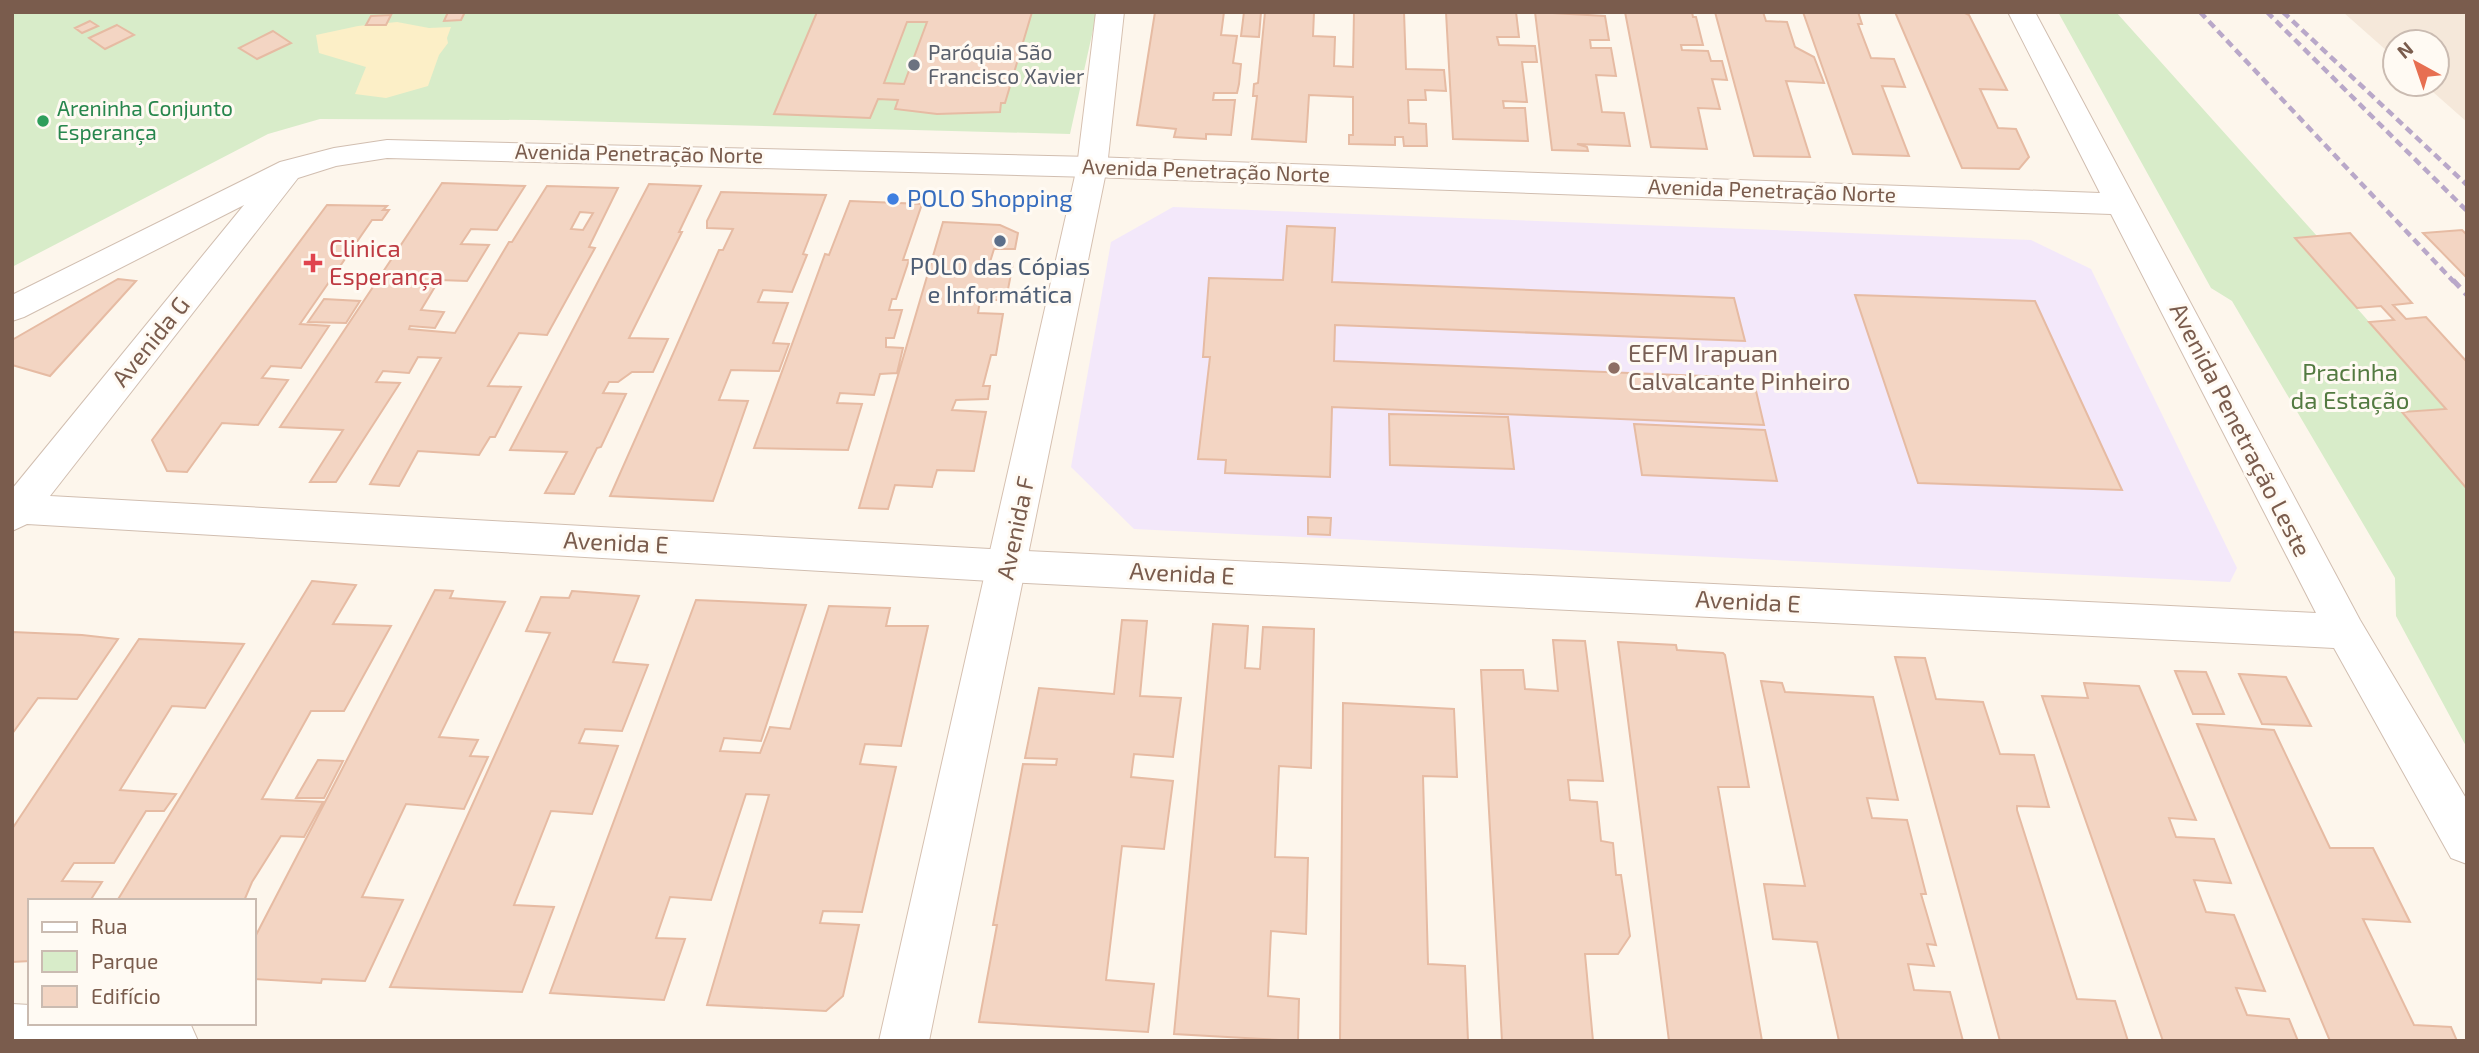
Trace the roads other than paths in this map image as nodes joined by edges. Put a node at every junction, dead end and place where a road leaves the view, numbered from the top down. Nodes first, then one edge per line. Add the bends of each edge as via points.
1 (1110, 12) edge
2 (2021, 12) edge
3 (1092, 167) junction
4 (291, 169) junction
5 (2122, 204) junction
6 (12, 309) edge
7 (15, 512) edge
8 (1008, 566) junction
9 (2346, 632) junction
10 (2467, 843) edge
11 (12, 1029) edge
12 (173, 1041) edge
13 (904, 1041) edge

1 - 3 street, Avenida F
2 - 5 street, Avenida Penetração Leste
3 - 4 street, Avenida Penetração Norte via 387,149
3 - 5 street, Avenida Penetração Norte
3 - 8 street, Avenida F
4 - 6 street, Avenida Penetração Norte
4 - 7 street, Avenida G
5 - 9 street, Avenida Penetração Leste
7 - 8 street, Avenida E
8 - 9 street, Avenida E
8 - 13 street, Avenida F
9 - 10 street, Avenida Penetração Leste
11 - 12 street

